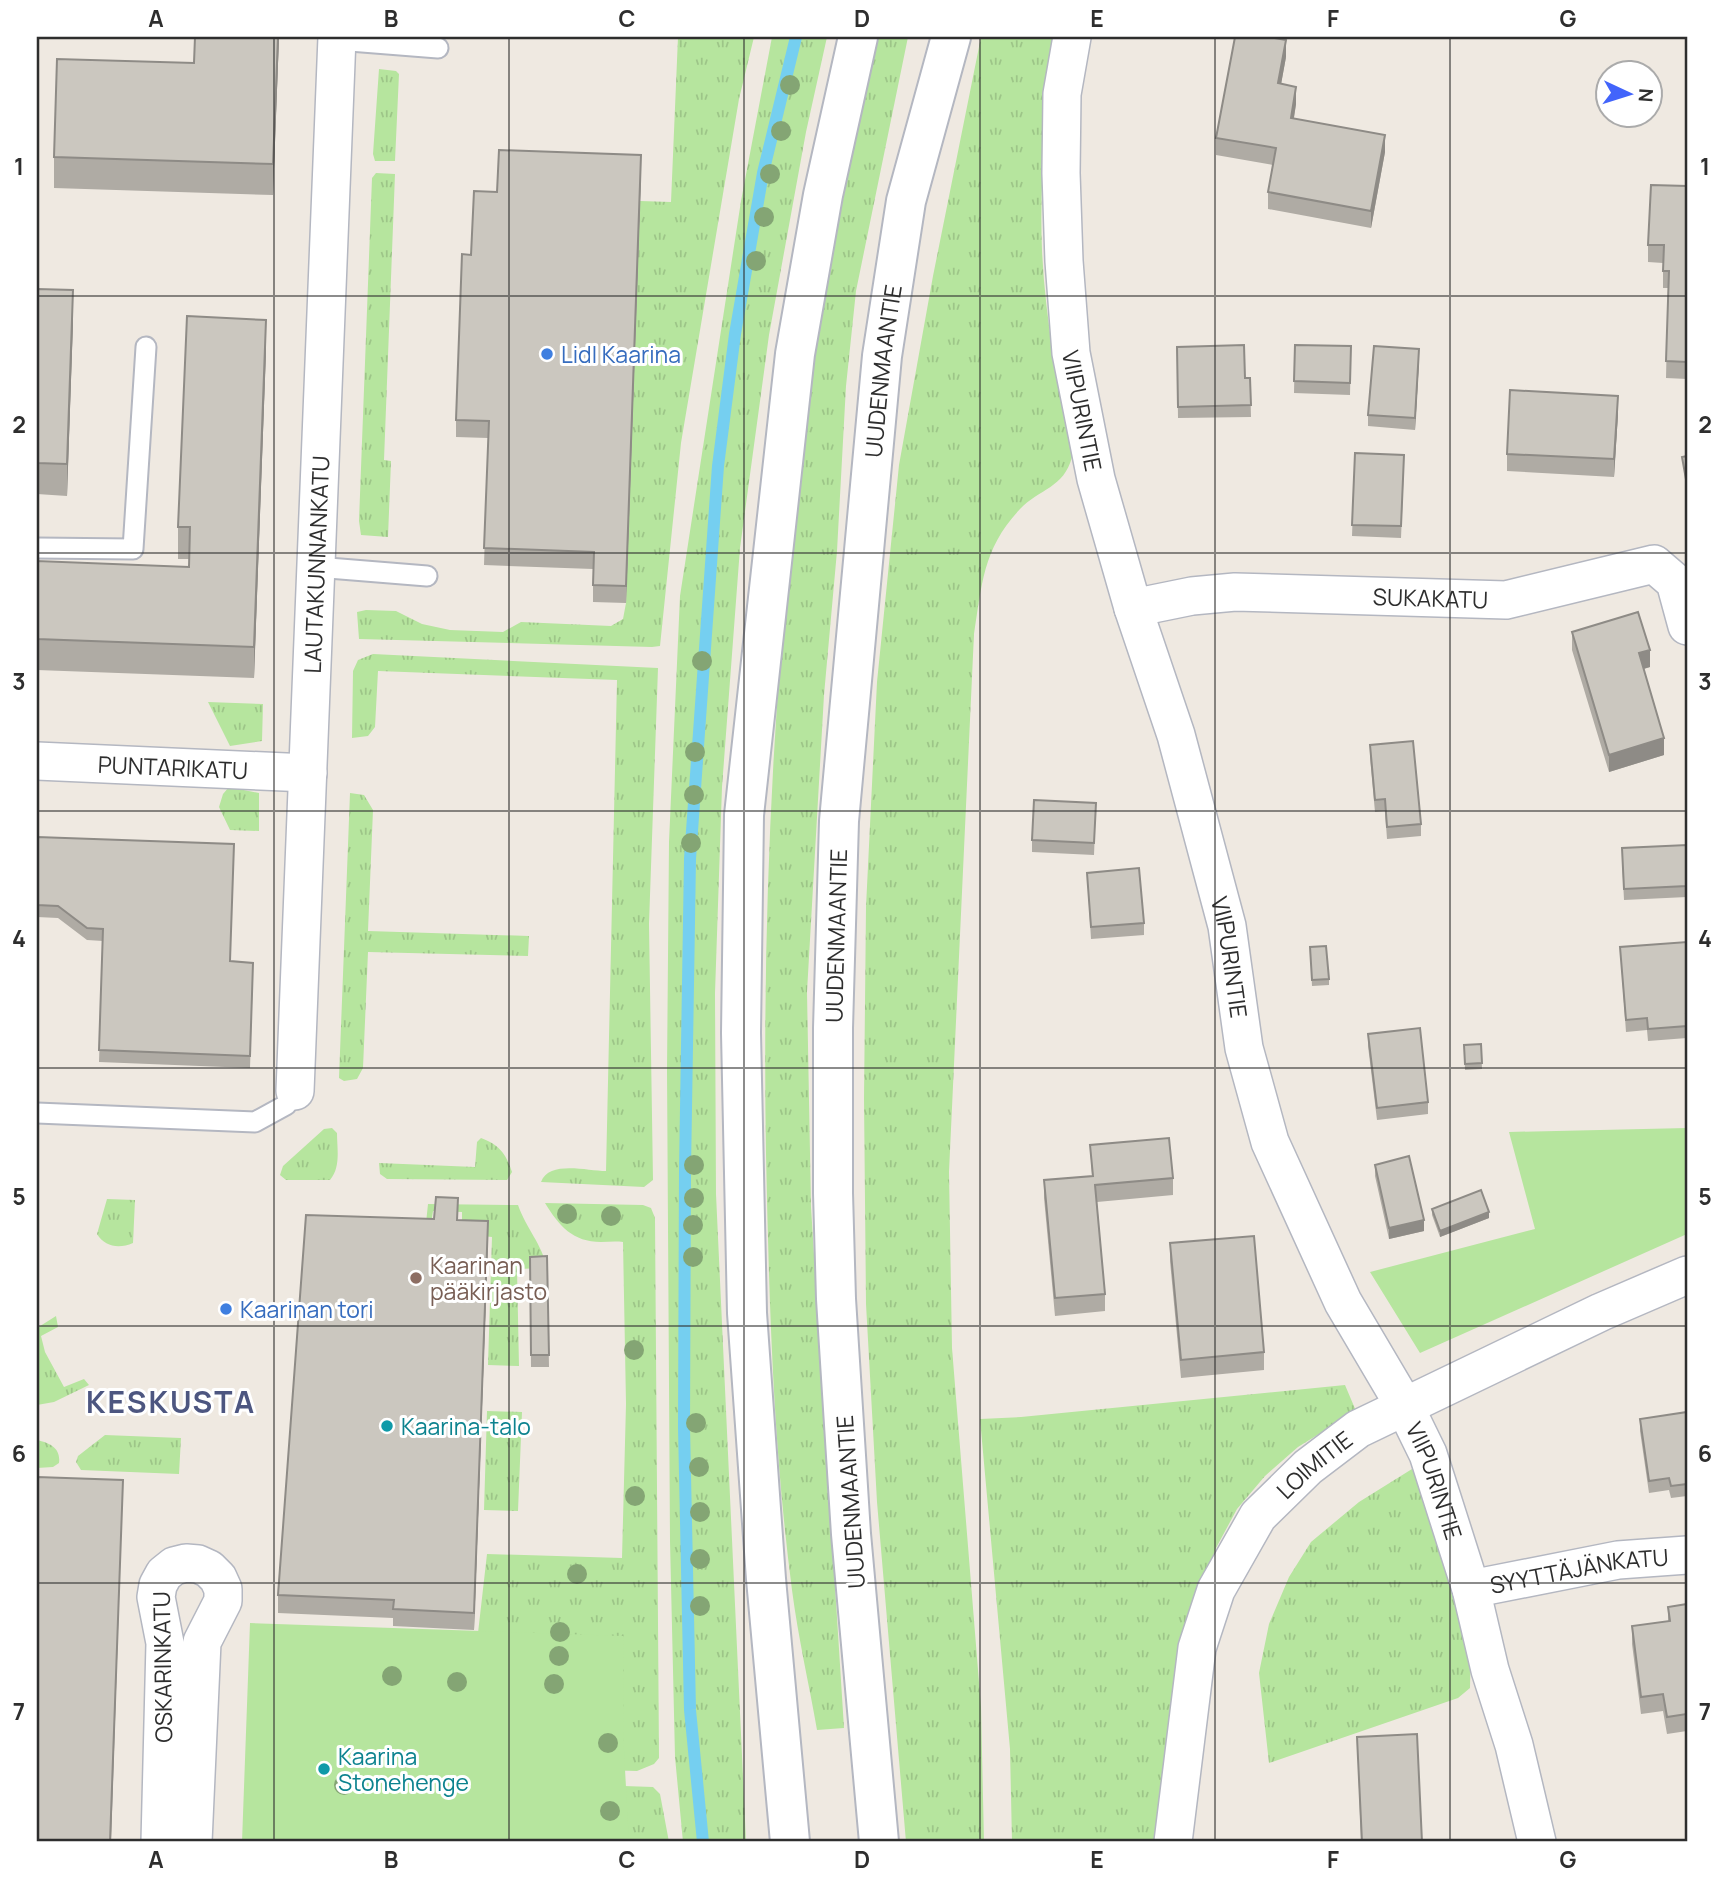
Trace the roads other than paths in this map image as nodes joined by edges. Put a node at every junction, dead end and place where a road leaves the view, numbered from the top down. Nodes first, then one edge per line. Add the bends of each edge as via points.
1 (858, 37) edge
2 (951, 37) edge
3 (1072, 37) edge
4 (337, 38) edge
5 (438, 48) dead end
6 (146, 347) dead end
7 (37, 548) edge
8 (316, 567) junction
9 (427, 576) dead end
10 (1133, 608) junction
11 (1687, 626) edge
12 (37, 761) edge
13 (308, 773) junction
14 (295, 1091) joint
15 (37, 1113) edge
16 (1687, 1276) edge
17 (1405, 1407) junction
18 (1687, 1555) edge
19 (1471, 1589) junction
20 (160, 1842) edge
21 (193, 1842) edge
22 (790, 1842) edge
23 (879, 1842) edge
24 (1173, 1842) edge
25 (1536, 1842) edge

1 - 22 main road via 823,195 795,354 744,815 741,1033 747,1312
2 - 23 main road, UUDENMAANTIE via 906,201 882,356 839,821 833,1028 836,1299 851,1534
3 - 10 street, VIIPURINTIE via 1062,94 1061,173 1071,353 1096,479
4 - 5 lane
4 - 8 street, LAUTAKUNNANKATU
6 - 7 lane via 133,549
8 - 9 lane
8 - 13 street, LAUTAKUNNANKATU
10 - 11 street, SUKAKATU via 1235,592 1506,600 1654,564 1675,582
10 - 17 street, VIIPURINTIE via 1176,735 1227,926 1244,1048 1270,1142 1343,1302
12 - 13 street, PUNTARIKATU
13 - 14 street, LAUTAKUNNANKATU
14 - 15 lane via 286,1105 255,1122
16 - 17 street, LOIMITIE via 1601,1312
17 - 19 street, VIIPURINTIE via 1428,1454
17 - 24 street, LOIMITIE via 1358,1430 1308,1467 1258,1516 1240,1544 1216,1590 1197,1648
18 - 19 street, SYYTTÄJÄNKATU via 1618,1560
19 - 25 street, VIIPURINTIE
20 - 21 street, OSKARINKATU via 165,1643 156,1597 164,1574 186,1563 209,1569 223,1589 223,1601 202,1642

